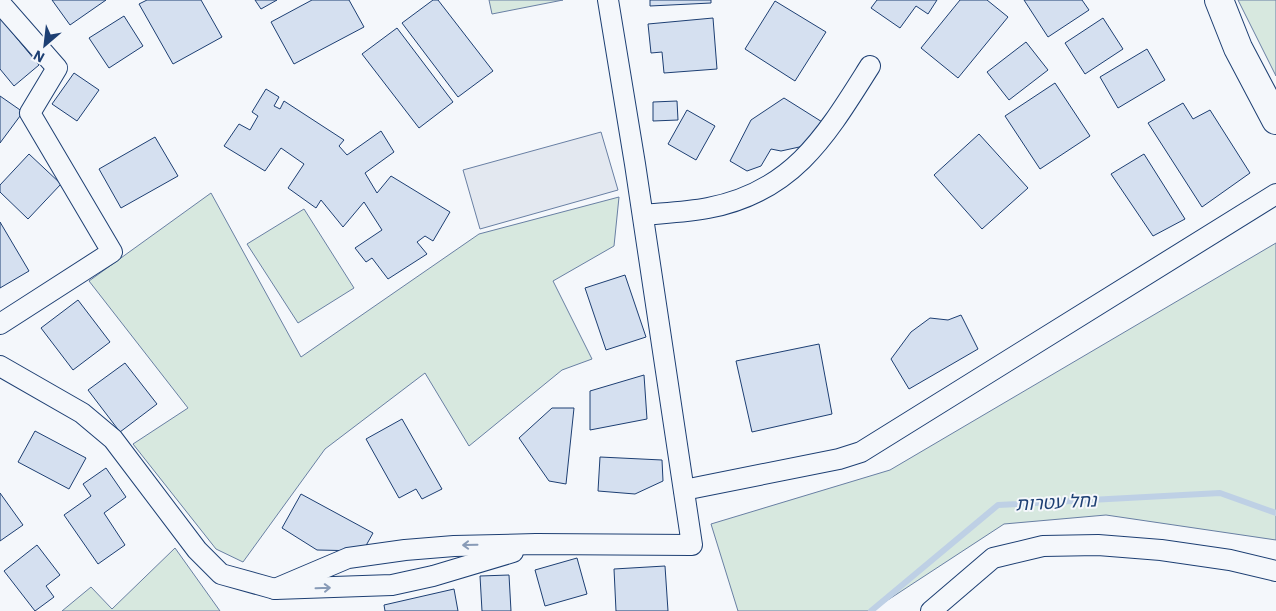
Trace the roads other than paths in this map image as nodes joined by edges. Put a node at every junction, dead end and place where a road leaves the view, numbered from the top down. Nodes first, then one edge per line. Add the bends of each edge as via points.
1 (608, 0) edge
2 (1219, 0) edge
3 (0, 3) edge
4 (870, 66) dead end
5 (1276, 120) edge
6 (1276, 194) edge
7 (643, 215) junction
8 (0, 324) edge
9 (2, 364) edge
10 (684, 490) junction
11 (536, 544) junction
12 (1276, 571) edge
13 (275, 590) junction
14 (932, 611) edge

1 - 7 street
2 - 5 street via 1238,48
3 - 8 street via 57,68 30,113 112,252
4 - 7 street via 832,127 798,166 760,192 708,208
6 - 10 street via 861,452
7 - 10 street
9 - 13 street via 82,413 113,439 197,550 221,574
10 - 11 street via 692,545
13 -> 11 street via 392,585 433,576
11 -> 13 street via 454,546 348,558
12 - 14 street via 1230,560 1161,550 1098,545 1043,546 992,558

